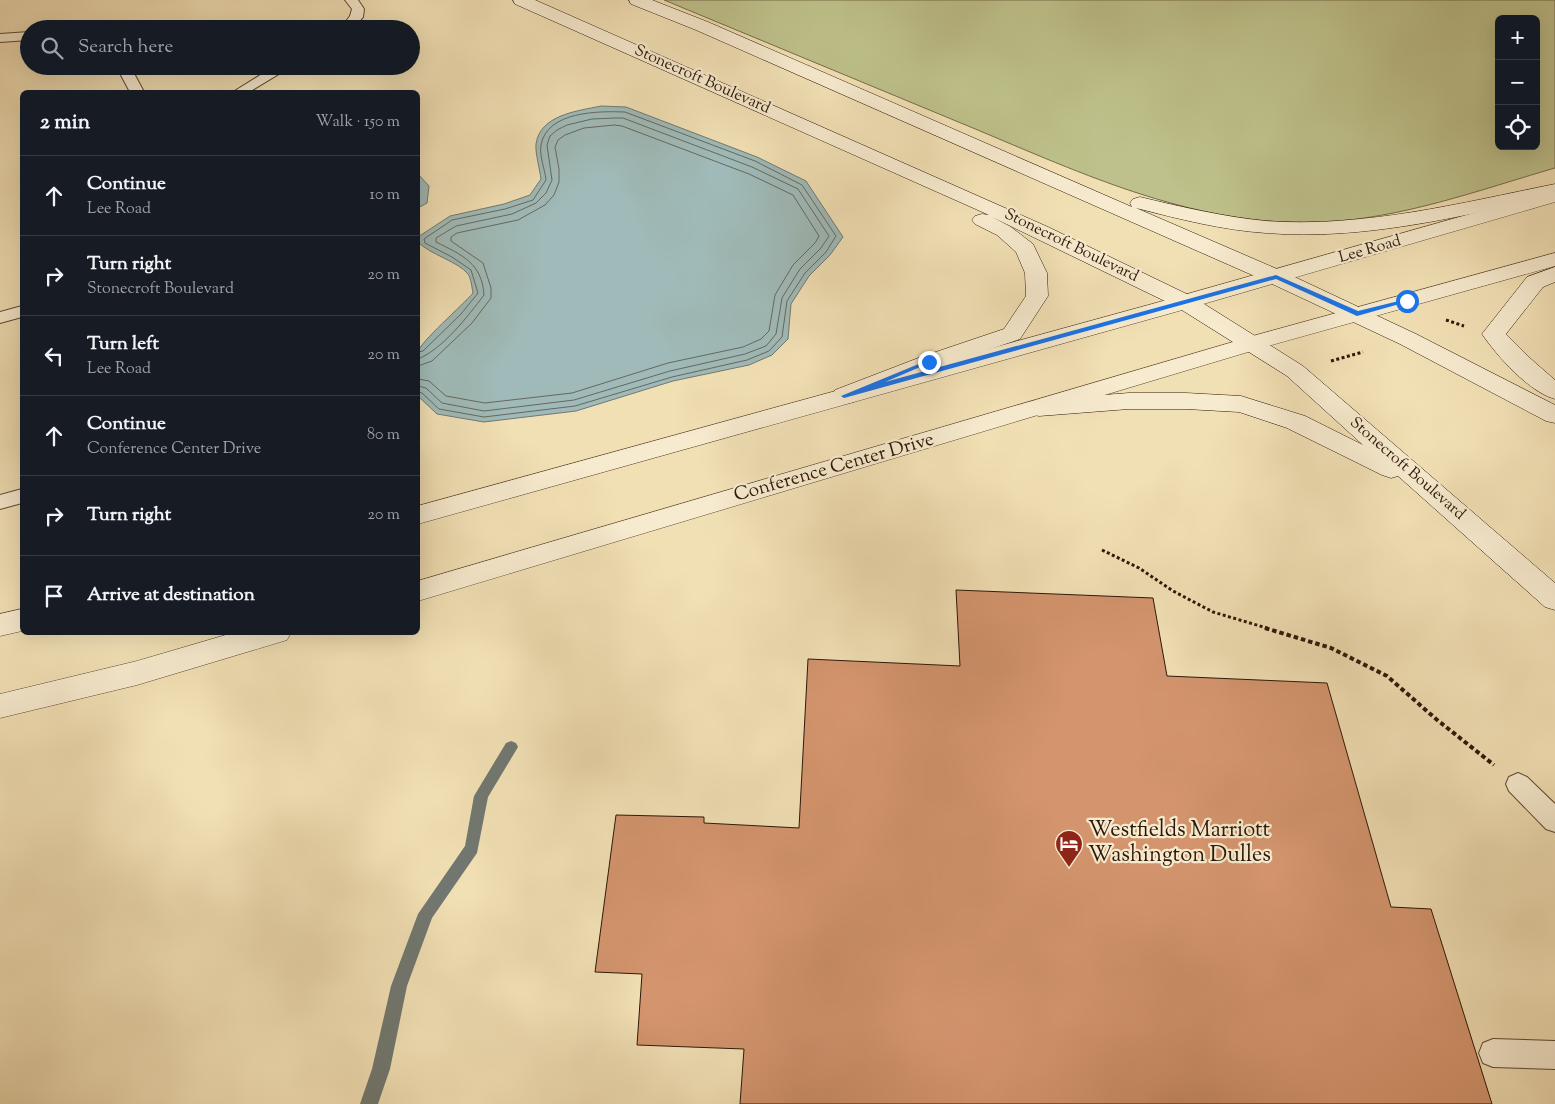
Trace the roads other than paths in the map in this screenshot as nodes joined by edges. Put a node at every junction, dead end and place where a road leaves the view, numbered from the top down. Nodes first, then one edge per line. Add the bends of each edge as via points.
1 (351, 0) edge
2 (521, 0) edge
3 (637, 0) edge
4 (354, 20) edge
5 (20, 37) edge
6 (0, 38) edge
7 (651, 58) junction
8 (128, 75) edge
9 (269, 75) edge
10 (136, 90) edge
11 (243, 90) edge
12 (912, 117) junction
13 (1555, 190) edge
14 (1555, 196) edge
15 (1555, 259) edge
16 (1555, 274) edge
17 (1276, 277) junction
18 (1186, 302) junction
19 (20, 312) edge
20 (1357, 314) junction
21 (0, 318) edge
22 (1250, 344) junction
23 (1555, 391) edge
24 (844, 396) junction
25 (1039, 408) junction
26 (1555, 415) edge
27 (1430, 489) junction
28 (20, 497) edge
29 (0, 502) edge
30 (420, 514) edge
31 (420, 591) edge
32 (1555, 599) edge
33 (20, 620) edge
34 (0, 625) edge
35 (267, 635) edge
36 (0, 706) edge
37 (1518, 784) road end
38 (1555, 821) edge
39 (1494, 1053) dead end
40 (1555, 1056) edge

1 - 4 lane via 358,8
2 - 7 main road, Stonecroft Boulevard
3 - 12 main road
5 - 6 lane
7 - 18 main road, Stonecroft Boulevard via 1041,231
7 - 24 main road via 721,100 970,214 1004,232 1024,249 1036,273 1037,296 1012,334
8 - 10 lane
9 - 11 lane
12 - 13 main road via 1126,200 1198,216 1284,228 1377,224
12 - 17 main road
14 - 17 main road, Lee Road
15 - 20 main road
16 - 23 main road via 1535,282 1494,334 1513,357
17 - 18 main road, Lee Road
17 - 20 main road
18 - 22 main road, Stonecroft Boulevard
18 - 24 main road
19 - 21 lane
20 - 22 main road
20 - 26 main road
22 - 25 main road, Conference Center Drive
22 - 27 main road, Stonecroft Boulevard via 1295,371
24 - 30 main road
25 - 27 main road via 1129,401 1241,404 1296,422
25 - 31 main road, Conference Center Drive
27 - 32 main road, Stonecroft Boulevard
28 - 29 lane
33 - 34 main road
35 - 36 main road via 137,673
37 - 38 lane
39 - 40 lane

